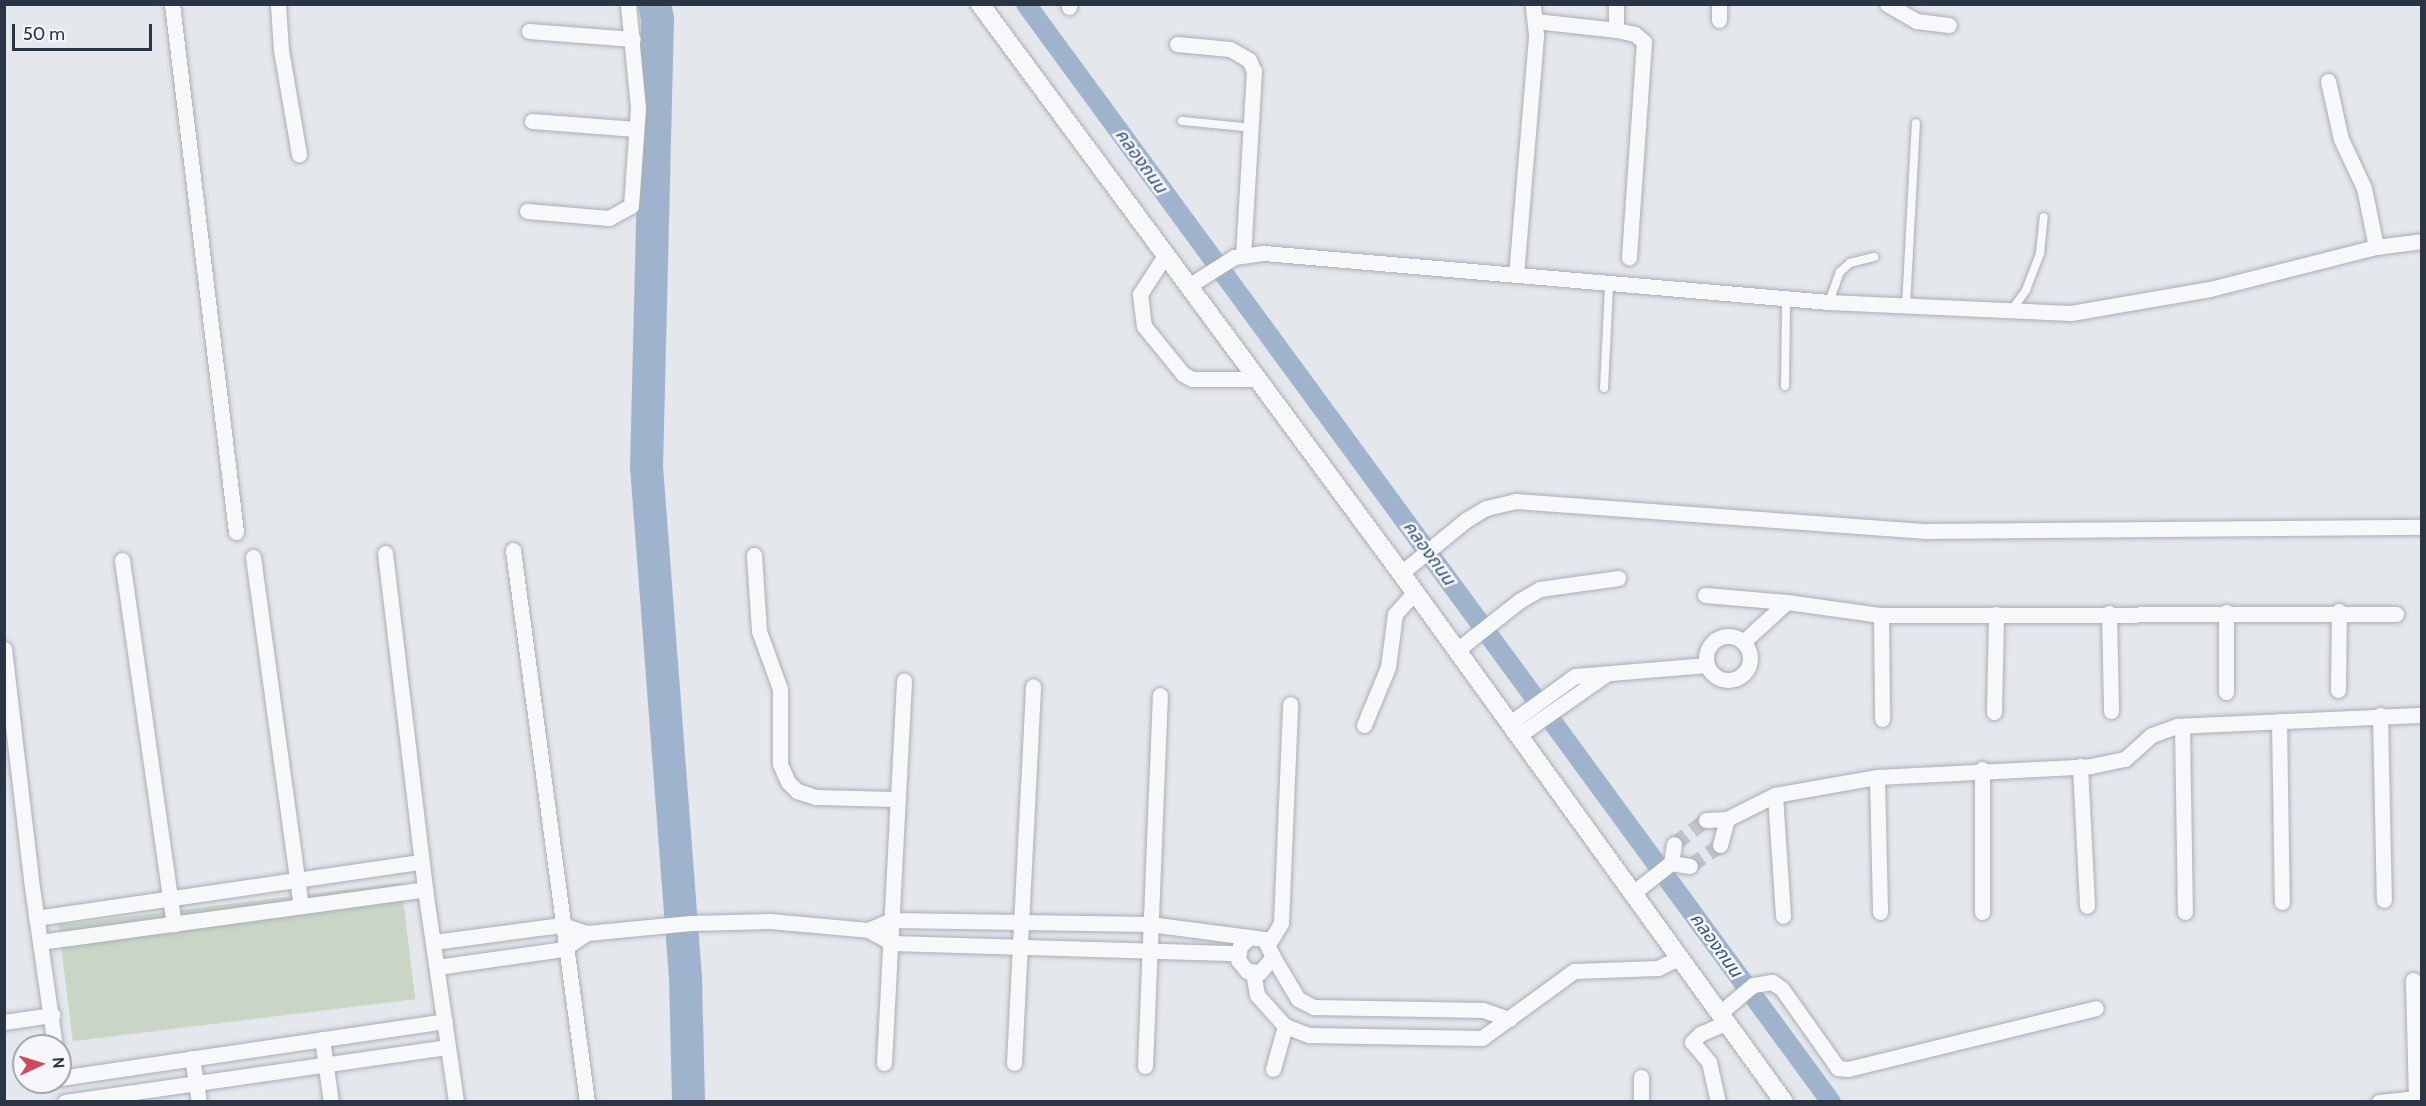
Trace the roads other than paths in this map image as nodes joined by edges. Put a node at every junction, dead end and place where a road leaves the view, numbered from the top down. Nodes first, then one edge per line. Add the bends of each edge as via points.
1 (172, 4) edge
2 (278, 4) edge
3 (628, 4) edge
4 (980, 4) edge
5 (1533, 4) edge
6 (1616, 4) edge
7 (1887, 4) edge
8 (1536, 21) junction
9 (1949, 25) dead end
10 (1616, 30) junction
11 (530, 31) dead end
12 (633, 39) junction
13 (1177, 44) dead end
14 (2328, 81) dead end
15 (532, 121) dead end
16 (1182, 121) dead end
17 (1916, 123) dead end
18 (1252, 128) junction
19 (636, 129) junction
20 (299, 154) dead end
21 (527, 211) dead end
22 (2044, 217) dead end
23 (2421, 241) edge
24 (2376, 247) junction
25 (1166, 254) junction
26 (1238, 255) junction
27 (1629, 257) dead end
28 (1874, 257) dead end
29 (1516, 275) junction
30 (1195, 281) junction
31 (1609, 286) junction
32 (1786, 298) junction
33 (1829, 302) junction
34 (1906, 306) junction
35 (2011, 311) junction
36 (1259, 379) junction
37 (1785, 386) dead end
38 (1604, 388) dead end
39 (2421, 527) edge
40 (236, 532) dead end
41 (513, 550) dead end
42 (385, 553) dead end
43 (754, 555) dead end
44 (253, 557) dead end
45 (122, 560) dead end
46 (1407, 568) junction
47 (1618, 578) dead end
48 (1415, 592) junction
49 (1705, 595) dead end
50 (1788, 602) junction
51 (2339, 611) junction
52 (2226, 612) junction
53 (2109, 613) junction
54 (1996, 614) junction
55 (2396, 614) dead end
56 (1881, 615) junction
57 (1743, 642) junction
58 (1461, 646) junction
59 (4, 649) edge
60 (1707, 665) junction
61 (1605, 675) junction
62 (904, 681) dead end
63 (1033, 687) dead end
64 (2338, 690) dead end
65 (2226, 692) dead end
66 (1160, 695) dead end
67 (1290, 704) dead end
68 (2111, 711) dead end
69 (1994, 712) dead end
70 (2380, 715) junction
71 (2421, 715) edge
72 (1882, 718) dead end
73 (2279, 721) junction
74 (1521, 724) junction
75 (1364, 725) dead end
76 (2182, 726) junction
77 (2080, 766) junction
78 (1982, 769) junction
79 (1877, 777) junction
80 (1775, 795) junction
81 (897, 799) junction
82 (1727, 819) junction
83 (1706, 820) tunnel mouth
84 (1674, 844) tunnel mouth
85 (1720, 845) tunnel mouth
86 (422, 862) junction
87 (1669, 865) junction
88 (1690, 866) tunnel mouth
89 (299, 880) junction
90 (425, 889) junction
91 (1638, 889) junction
92 (171, 899) junction
93 (2384, 900) dead end
94 (2282, 902) dead end
95 (301, 906) junction
96 (2087, 906) dead end
97 (1880, 912) dead end
98 (1982, 912) dead end
99 (2185, 912) dead end
100 (1783, 916) dead end
101 (36, 918) junction
102 (892, 920) junction
103 (1021, 923) junction
104 (174, 924) junction
105 (1150, 924) junction
106 (562, 925) junction
107 (868, 930) junction
108 (587, 933) junction
109 (1250, 937) junction
110 (40, 942) junction
111 (434, 942) junction
112 (892, 943) junction
113 (564, 949) junction
114 (1021, 949) junction
115 (1271, 950) junction
116 (1148, 952) junction
117 (1237, 953) junction
118 (1681, 957) junction
119 (437, 967) junction
120 (1253, 972) junction
121 (2413, 980) dead end
122 (2096, 1008) dead end
123 (1726, 1013) junction
124 (52, 1015) junction
125 (1509, 1019) junction
126 (445, 1021) junction
127 (4, 1022) edge
128 (1285, 1026) junction
129 (54, 1034) edge
130 (322, 1040) junction
131 (448, 1047) junction
132 (192, 1058) junction
133 (326, 1063) junction
134 (884, 1063) dead end
135 (1014, 1063) dead end
136 (1145, 1066) dead end
137 (1273, 1069) dead end
138 (1641, 1077) dead end
139 (72, 1078) edge
140 (197, 1082) junction
141 (2416, 1100) edge
142 (63, 1101) edge
143 (199, 1101) edge
144 (331, 1101) edge
145 (456, 1101) edge
146 (586, 1101) edge
147 (1641, 1101) edge
148 (1718, 1101) edge
149 (1784, 1101) edge
150 (2379, 1101) edge

1 - 40 street
2 - 20 street via 281,50
3 - 12 street
4 - 25 street
5 - 8 street
6 - 10 street
7 - 9 street via 1916,21
8 - 10 street
8 - 29 street
10 - 27 street via 1635,33 1646,50
11 - 12 street
12 - 19 street
13 - 18 street via 1230,49 1249,60 1254,71
14 - 24 street via 2341,139 2364,188
15 - 19 street
16 - 18 lane
17 - 34 lane
18 - 26 street
19 - 21 street via 632,206 623,213 609,218
22 - 35 lane via 2040,253 2026,290
23 - 24 street
24 - 35 street via 2118,307 2070,313
25 - 30 street
25 - 36 street via 1140,294 1144,326 1183,374 1192,379
26 - 29 street
26 - 30 street
28 - 33 lane via 1850,263 1840,272
29 - 31 street
30 - 36 street
31 - 32 street
31 - 38 lane
32 - 33 street
32 - 37 lane
33 - 34 street
34 - 35 street
36 - 46 street
39 - 46 street via 1929,531 1516,501 1486,508 1442,536
41 - 106 street
42 - 86 street
43 - 81 street via 759,631 780,689 780,764 788,782 797,791 815,797
44 - 89 street
45 - 92 street
46 - 48 street
47 - 58 street via 1540,589
48 - 58 street
48 - 75 street via 1395,614 1388,668
49 - 50 street
50 - 56 street
50 - 57 street
51 - 52 street
51 - 55 street
51 - 64 street
52 - 53 street
52 - 65 street
53 - 54 street
53 - 68 street
54 - 56 street
54 - 69 street
56 - 72 street
57 - 60 street via 1735,637 1716,639 1706,655
57 - 60 street via 1750,660 1740,676 1720,678
58 - 74 street
59 - 101 street
60 - 61 street
61 - 74 street via 1566,703
61 - 74 street via 1575,676
62 - 81 street
63 - 103 street
66 - 105 street
67 - 115 street via 1281,923
70 - 71 street
70 - 73 street
70 - 93 street
73 - 76 street
73 - 94 street
74 - 91 street
76 - 77 street via 2152,735 2125,759
76 - 99 street
77 - 78 street
77 - 96 street
78 - 79 street
78 - 98 street
79 - 80 street
79 - 97 street
80 - 82 street
80 - 100 street
81 - 102 street
82 - 83 street
82 - 85 street
84 - 87 street
86 - 89 street
86 - 90 street
87 - 88 street
87 - 91 street
89 - 92 street
89 - 95 street
90 - 95 street
90 - 111 street
91 - 118 street
92 - 101 street
92 - 104 street
95 - 104 street
101 - 110 street
102 - 103 street
102 - 107 street
102 - 112 street
103 - 105 street
103 - 114 street
104 - 110 street
105 - 109 street
105 - 116 street
106 - 108 street
106 - 111 street
106 - 113 street
107 - 108 street via 770,921 691,923
107 - 112 street
108 - 113 street
109 - 115 street
109 - 117 street
110 - 124 street
111 - 119 street
112 - 114 street
112 - 134 street
113 - 119 street
113 - 146 street
114 - 116 street
114 - 135 street
115 - 120 street via 1267,969
115 - 125 street via 1298,999 1314,1007 1483,1010
116 - 117 street
116 - 136 street
117 - 120 street via 1241,966
118 - 123 street
118 - 125 street via 1658,968 1574,971
119 - 126 street
120 - 128 street via 1257,995
121 - 141 street
122 - 123 street via 1848,1069 1838,1068 1782,989 1772,982 1753,985
123 - 148 street via 1692,1042 1709,1062
123 - 149 street
124 - 127 street
124 - 129 street
125 - 128 street via 1482,1038 1309,1035
126 - 130 street
126 - 131 street
128 - 137 street
130 - 132 street
130 - 133 street
131 - 133 street
131 - 145 street
132 - 139 street
132 - 140 street
133 - 140 street
133 - 144 street
138 - 147 street
140 - 142 street
140 - 143 street
141 - 150 street

